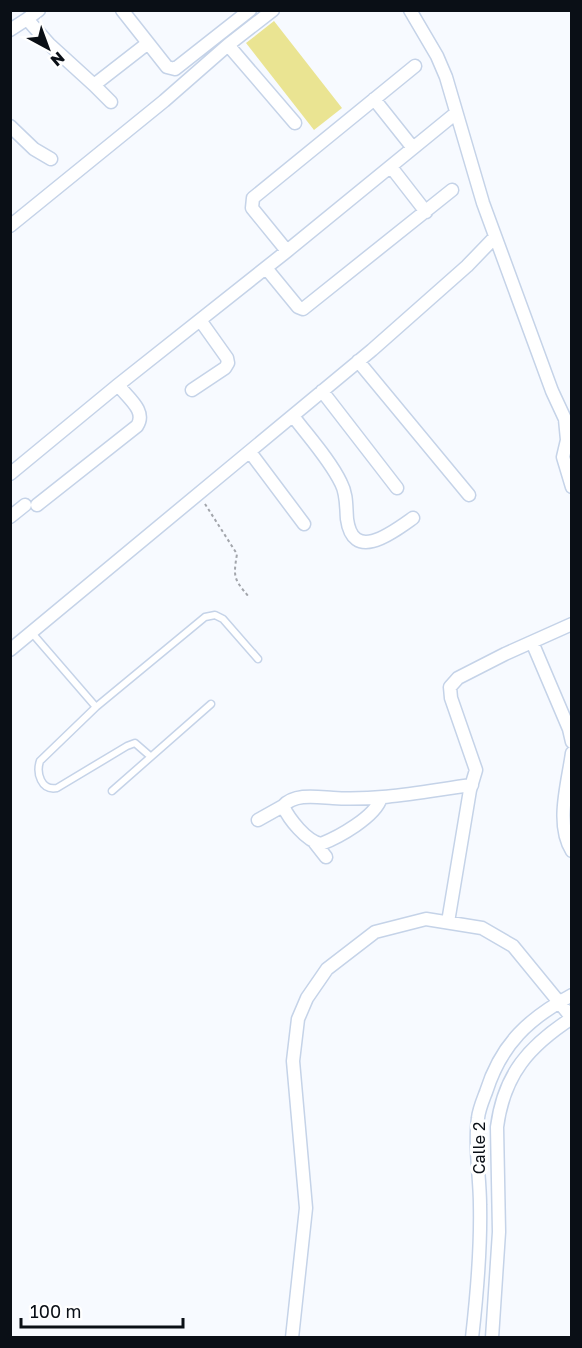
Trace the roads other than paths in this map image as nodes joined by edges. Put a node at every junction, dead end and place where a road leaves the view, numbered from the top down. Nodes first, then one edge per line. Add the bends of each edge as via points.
1 (39, 10) edge
2 (122, 10) edge
3 (229, 10) edge
4 (250, 10) edge
5 (273, 10) edge
6 (410, 10) edge
7 (27, 19) junction
8 (237, 21) junction
9 (10, 30) edge
10 (148, 42) junction
11 (228, 45) junction
12 (415, 66) dead end
13 (94, 85) junction
14 (374, 99) junction
15 (111, 102) dead end
16 (456, 113) junction
17 (295, 123) dead end
18 (10, 126) edge
19 (413, 148) junction
20 (51, 159) dead end
21 (391, 166) junction
22 (452, 190) dead end
23 (426, 212) junction
24 (10, 226) edge
25 (495, 237) junction
26 (287, 251) junction
27 (266, 268) junction
28 (200, 320) junction
29 (358, 361) junction
30 (118, 385) junction
31 (192, 390) dead end
32 (322, 391) junction
33 (293, 416) junction
34 (249, 452) junction
35 (10, 474) edge
36 (572, 487) edge
37 (397, 488) dead end
38 (469, 495) dead end
39 (10, 517) edge
40 (413, 518) dead end
41 (304, 524) dead end
42 (572, 624) edge
43 (32, 633) junction
44 (532, 642) junction
45 (10, 650) edge
46 (258, 659) dead end
47 (211, 704) dead end
48 (96, 707) junction
49 (572, 742) edge
50 (572, 753) edge
51 (150, 756) junction
52 (570, 780) edge
53 (472, 785) junction
54 (112, 791) dead end
55 (381, 798) junction
56 (284, 806) junction
57 (258, 820) dead end
58 (315, 843) junction
59 (572, 851) edge
60 (326, 857) dead end
61 (448, 922) junction
62 (572, 995) edge
63 (560, 1002) junction
64 (572, 1018) edge
65 (292, 1338) edge
66 (472, 1338) edge
67 (492, 1338) edge

1 - 7 street
2 - 10 street
3 - 8 street
4 - 8 street
5 - 11 street
6 - 16 street via 446,77
7 - 9 street
7 - 13 street
8 - 10 street via 175,69 167,67
10 - 13 street
11 - 17 street
11 - 24 street
12 - 14 street
13 - 15 street
14 - 19 street
14 - 26 street via 253,198 252,207
16 - 19 street
16 - 25 street
18 - 20 street
19 - 21 street
21 - 23 street
21 - 26 street
22 - 23 street
23 - 27 street via 303,309
25 - 29 street
25 - 36 street via 565,419 567,440 563,457
26 - 27 street
27 - 28 street
28 - 30 street
28 - 31 street via 228,363
29 - 32 street
29 - 38 street
30 - 35 street
30 - 39 street via 141,413 137,426
32 - 33 street
32 - 37 street
33 - 34 street
33 - 40 street via 342,483 350,530 356,540 361,543 384,537
34 - 41 street
34 - 43 street
42 - 44 street
43 - 45 street
43 - 48 lane
44 - 49 street
44 - 53 street via 458,678 450,687 476,770
46 - 48 lane via 224,619 215,615 205,617
47 - 51 lane
48 - 51 lane via 40,760 38,771 45,786 57,788 135,743
50 - 52 street
51 - 54 lane
52 - 59 street via 564,824 566,842
53 - 55 street
53 - 61 street
55 - 56 street via 307,797
55 - 58 street via 378,806 350,828 321,844
56 - 57 street
56 - 58 street
58 - 60 street
61 - 63 street via 482,928 513,946
61 - 65 street via 426,919 375,932 327,969 298,1019 293,1061 306,1208
62 - 63 street, Calle 2
63 - 64 street
63 - 66 street, Calle 2 via 511,1041 500,1057 478,1117 480,1233
64 - 67 street via 537,1043 522,1060 499,1113 499,1232

